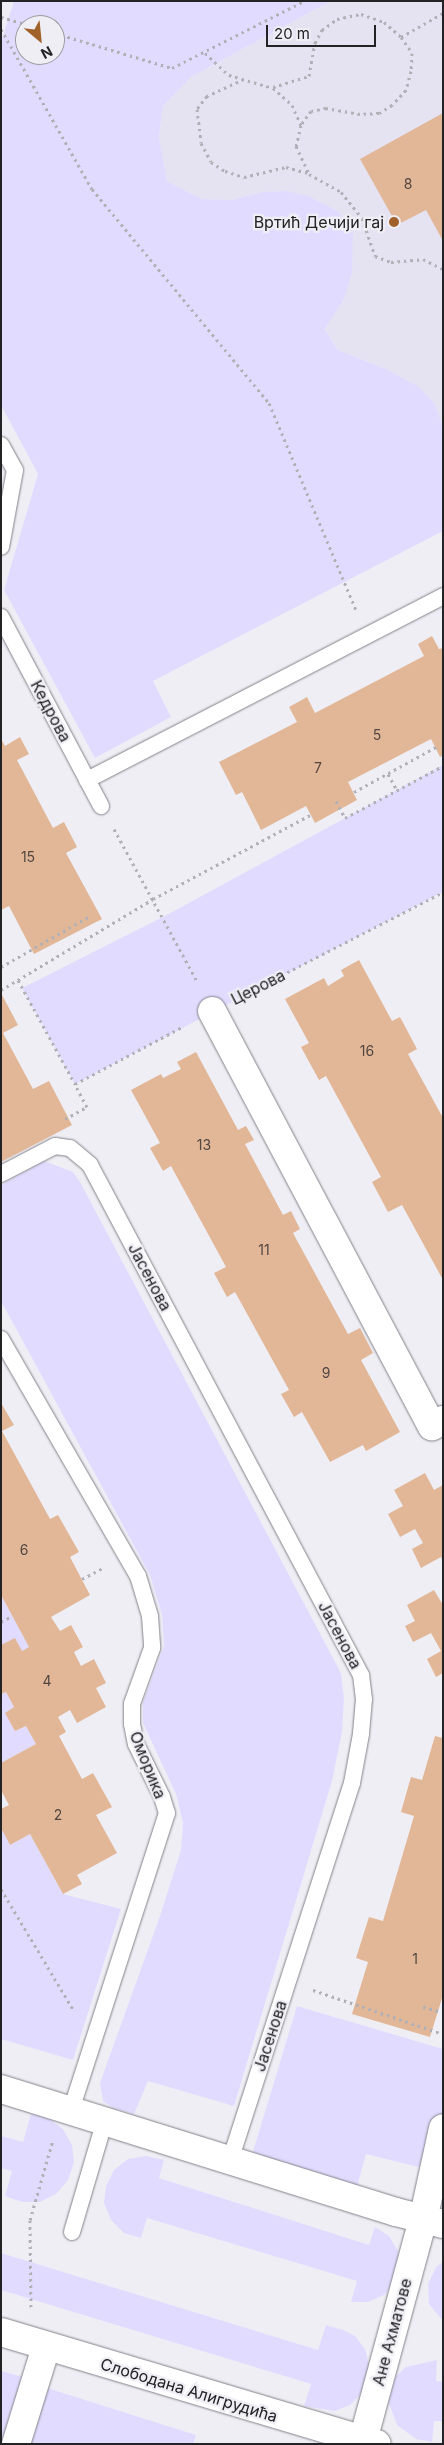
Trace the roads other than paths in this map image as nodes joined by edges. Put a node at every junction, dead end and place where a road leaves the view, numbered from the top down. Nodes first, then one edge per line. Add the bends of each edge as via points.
1 (1, 444) edge
2 (1, 547) edge
3 (443, 596) edge
4 (1, 617) edge
5 (88, 780) junction
6 (101, 806) road end
7 (212, 1010) road end
8 (1, 1174) edge
9 (1, 1339) edge
10 (443, 1420) edge
11 (1, 2089) edge
12 (67, 2109) junction
13 (105, 2120) junction
14 (443, 2128) edge
15 (230, 2160) junction
16 (433, 2222) edge
17 (72, 2232) dead end
18 (1, 2332) edge
19 (46, 2347) junction
20 (367, 2443) edge
21 (16, 2444) edge

1 - 2 lane via 15,470
3 - 5 lane
4 - 5 lane, Кедрова
5 - 6 lane, Кедрова
7 - 10 street via 432,1426
8 - 15 lane, Јасенова via 54,1146 70,1148 83,1156 96,1175 360,1675 364,1699 352,1783
9 - 12 lane, Оморика via 138,1576 150,1616 152,1648 132,1704 132,1724 136,1744 167,1813
11 - 12 street
12 - 13 street
13 - 15 street
13 - 17 lane
14 - 16 street
15 - 16 street
16 - 20 street, Ане Ахматове
18 - 19 street, Слободана Алигрудића
19 - 20 street, Слободана Алигрудића
19 - 21 street

